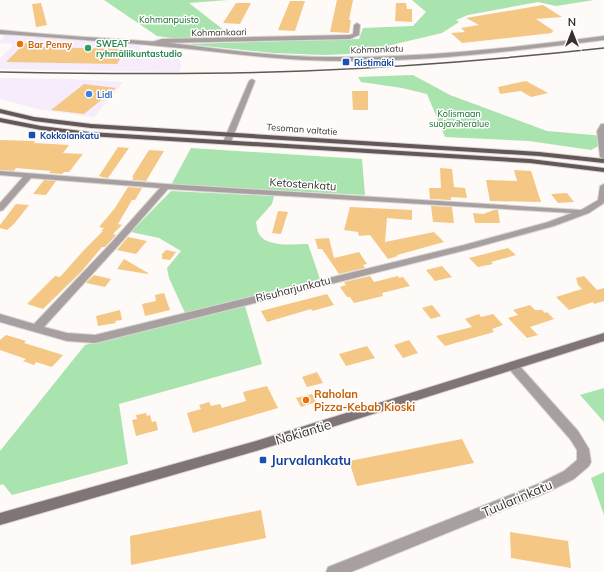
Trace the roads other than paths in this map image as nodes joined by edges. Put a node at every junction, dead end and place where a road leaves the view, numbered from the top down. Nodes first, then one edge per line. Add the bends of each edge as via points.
1 (357, 25) dead end
2 (0, 32) edge
3 (604, 38) edge
4 (152, 43) junction
5 (252, 81) dead end
6 (0, 111) edge
7 (0, 120) edge
8 (604, 126) edge
9 (230, 134) junction
10 (227, 142) junction
11 (604, 157) edge
12 (604, 161) edge
13 (604, 170) edge
14 (0, 173) edge
15 (29, 176) junction
16 (166, 186) junction
17 (604, 186) edge
18 (0, 208) edge
19 (604, 208) edge
20 (586, 211) junction
21 (0, 318) edge
22 (36, 328) junction
23 (604, 337) edge
24 (514, 366) junction
25 (0, 519) edge
26 (333, 572) edge

1 - 4 street, Kohmankaari via 356,35 350,37
2 - 4 street, Kohmankaari
3 - 4 street, Kohmankatu via 488,51 346,59 271,56
5 - 9 street
6 - 9 main road, Tesoman valtatie via 77,125
7 - 10 main road, Tesoman valtatie via 64,131
8 - 11 street via 601,131
9 - 10 street
9 - 12 main road, Tesoman valtatie via 539,154
10 - 13 main road, Tesoman valtatie via 530,162
14 - 15 street, Ketostenkatu
15 - 16 street, Ketostenkatu
15 - 18 street
16 - 20 street, Ketostenkatu
16 - 22 street
17 - 20 street via 602,201
19 - 20 street, Ketostenkatu
20 - 22 street, Risuharjunkatu via 551,224 467,246 95,339 67,337
21 - 22 street, Risuharjunkatu
23 - 24 main road, Nokiantie
24 - 25 main road, Nokiantie via 256,446
24 - 26 street, Tuularinkatu via 574,435 583,449 584,462 569,475 543,488

